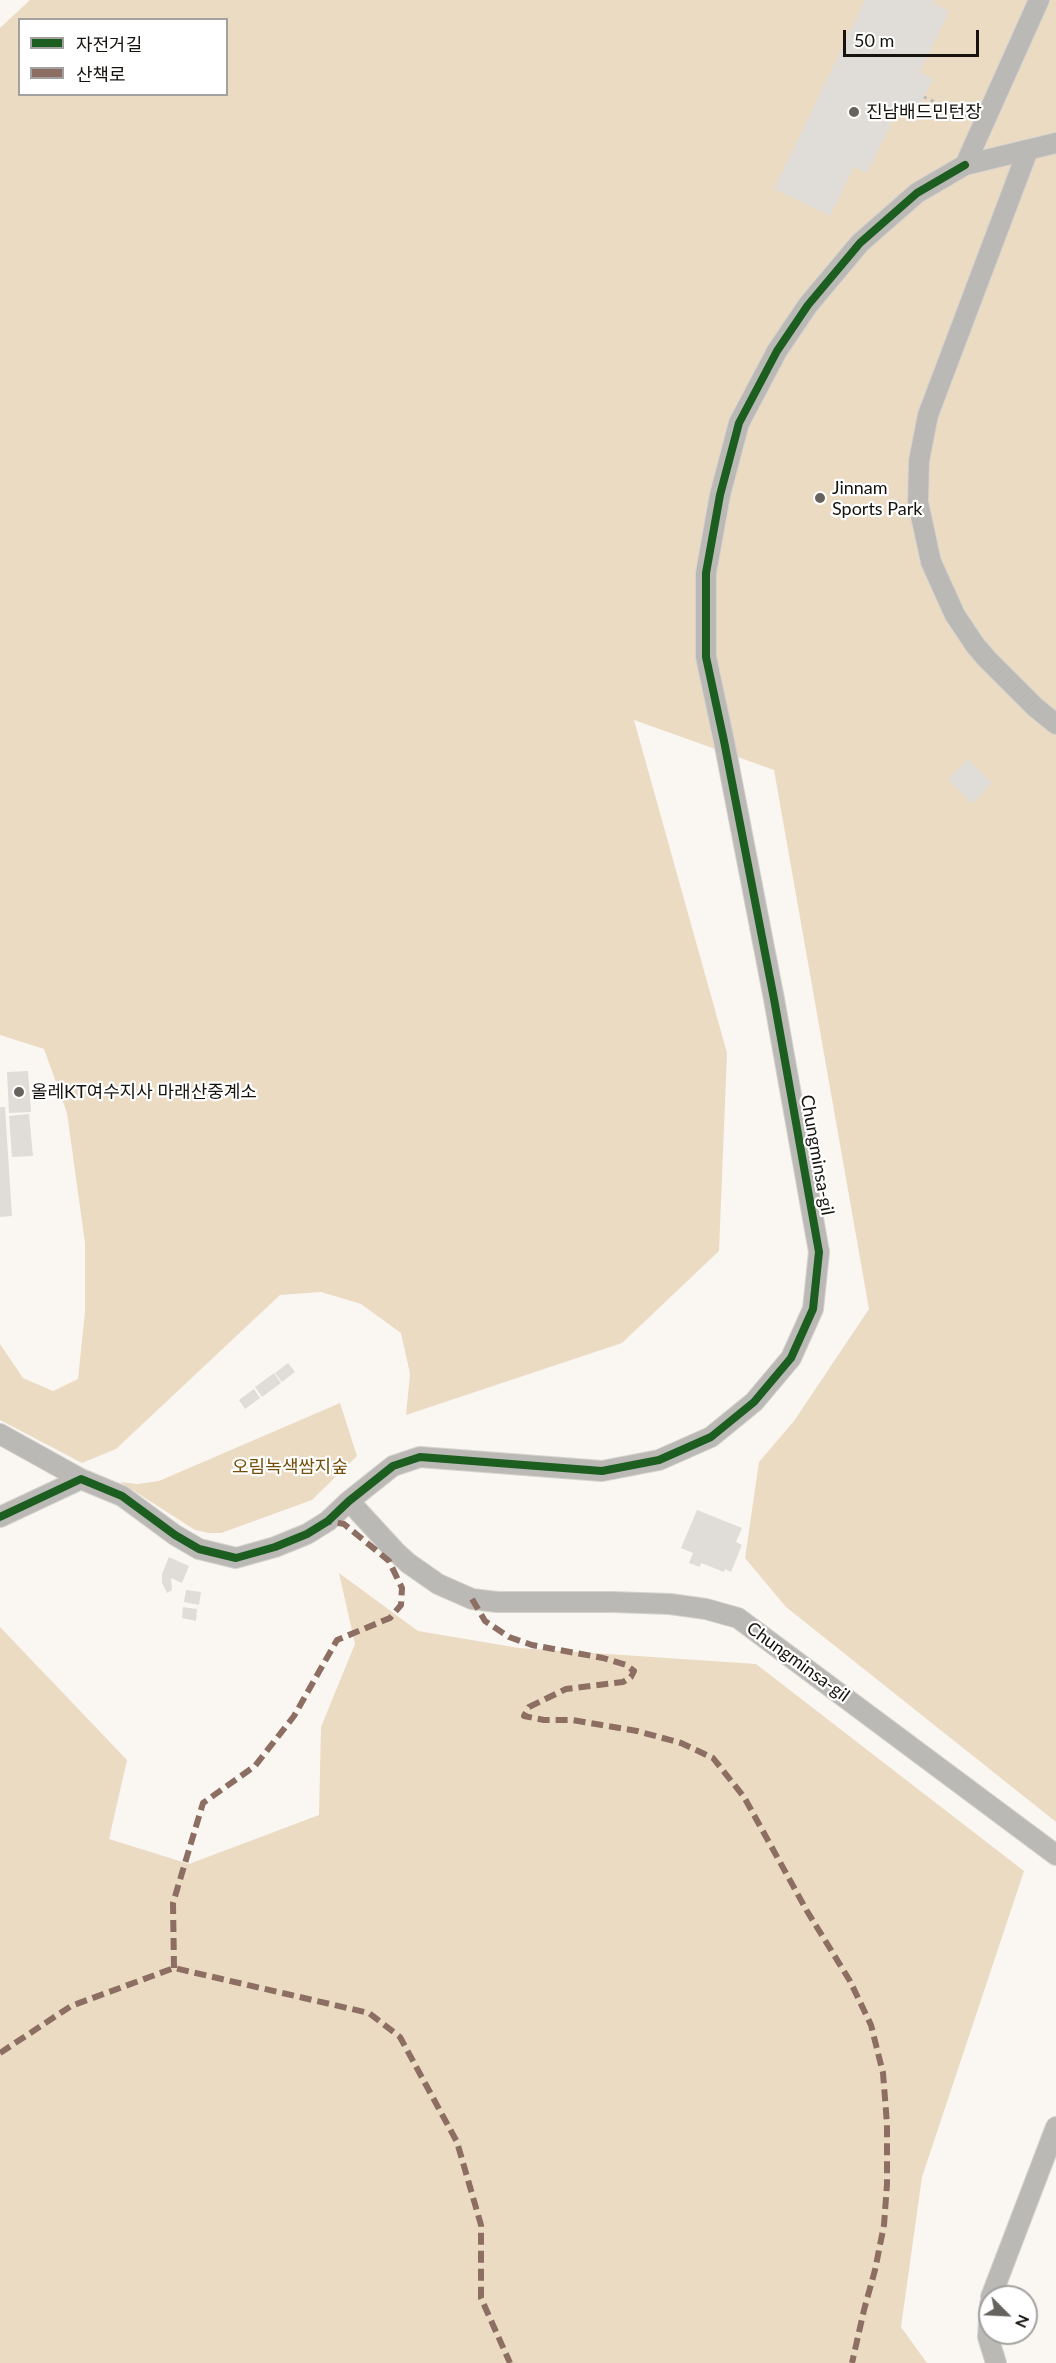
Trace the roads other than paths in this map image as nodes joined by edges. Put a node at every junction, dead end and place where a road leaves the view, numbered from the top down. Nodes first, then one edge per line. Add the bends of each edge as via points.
1 (1039, 0) edge
2 (1056, 143) edge
3 (1028, 150) junction
4 (965, 165) junction
5 (1056, 724) edge
6 (0, 1434) edge
7 (81, 1479) junction
8 (349, 1501) junction
9 (0, 1516) edge
10 (1056, 1855) edge
11 (1056, 2127) edge
12 (997, 2285) edge
13 (990, 2345) edge
14 (996, 2363) edge

1 - 4 street
2 - 3 street, Chungminsa-gil
3 - 4 street, Chungminsa-gil
3 - 5 street via 928,415 919,460 918,502 931,562 955,615 987,659
4 - 8 street, Chungminsa-gil via 917,193 860,243 808,305 777,351 740,423 720,495 706,573 706,657 819,1252 813,1309 791,1358 754,1402 711,1437 659,1460 602,1471 420,1457 393,1466
6 - 7 street, Chungminsa-gil
7 - 8 street, Chungminsa-gil via 123,1496 199,1549 236,1558 307,1534
7 - 9 street
8 - 10 street, Chungminsa-gil via 401,1557 438,1584 463,1596 497,1602 670,1604 738,1618
11 - 12 street
13 - 14 street

